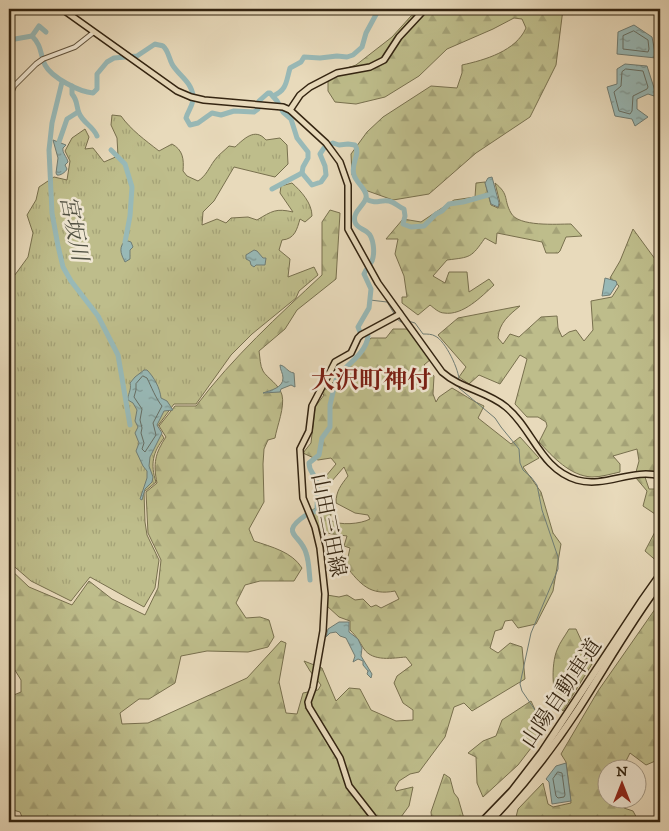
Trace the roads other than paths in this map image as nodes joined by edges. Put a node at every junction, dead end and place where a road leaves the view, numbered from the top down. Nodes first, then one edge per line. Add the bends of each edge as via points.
1 (62, 9) edge
2 (425, 9) edge
3 (94, 32) junction
4 (9, 98) edge
5 (290, 110) junction
6 (397, 316) junction
7 (660, 476) edge
8 (660, 575) edge
9 (660, 583) edge
10 (377, 822) edge
11 (482, 822) edge
12 (489, 822) edge

1 - 3 main road
2 - 5 main road via 399,37 384,60 342,71 317,83 304,90
3 - 4 street via 75,48 36,64 14,86
3 - 5 main road via 169,86 193,98 257,103
5 - 6 main road via 331,148 340,162 348,185 348,229
6 - 7 main road via 437,366 458,383 506,407 524,425 552,467 568,477 592,482 646,474
6 - 10 main road, 山田三田線 via 364,333 351,353 335,362 312,406 309,432 300,449 303,498 320,548 325,594 322,636 309,707 340,758 349,786
8 - 11 highway, 山陽自動車道 via 542,752
9 - 12 highway, 山陽自動車道 via 561,735 521,788

